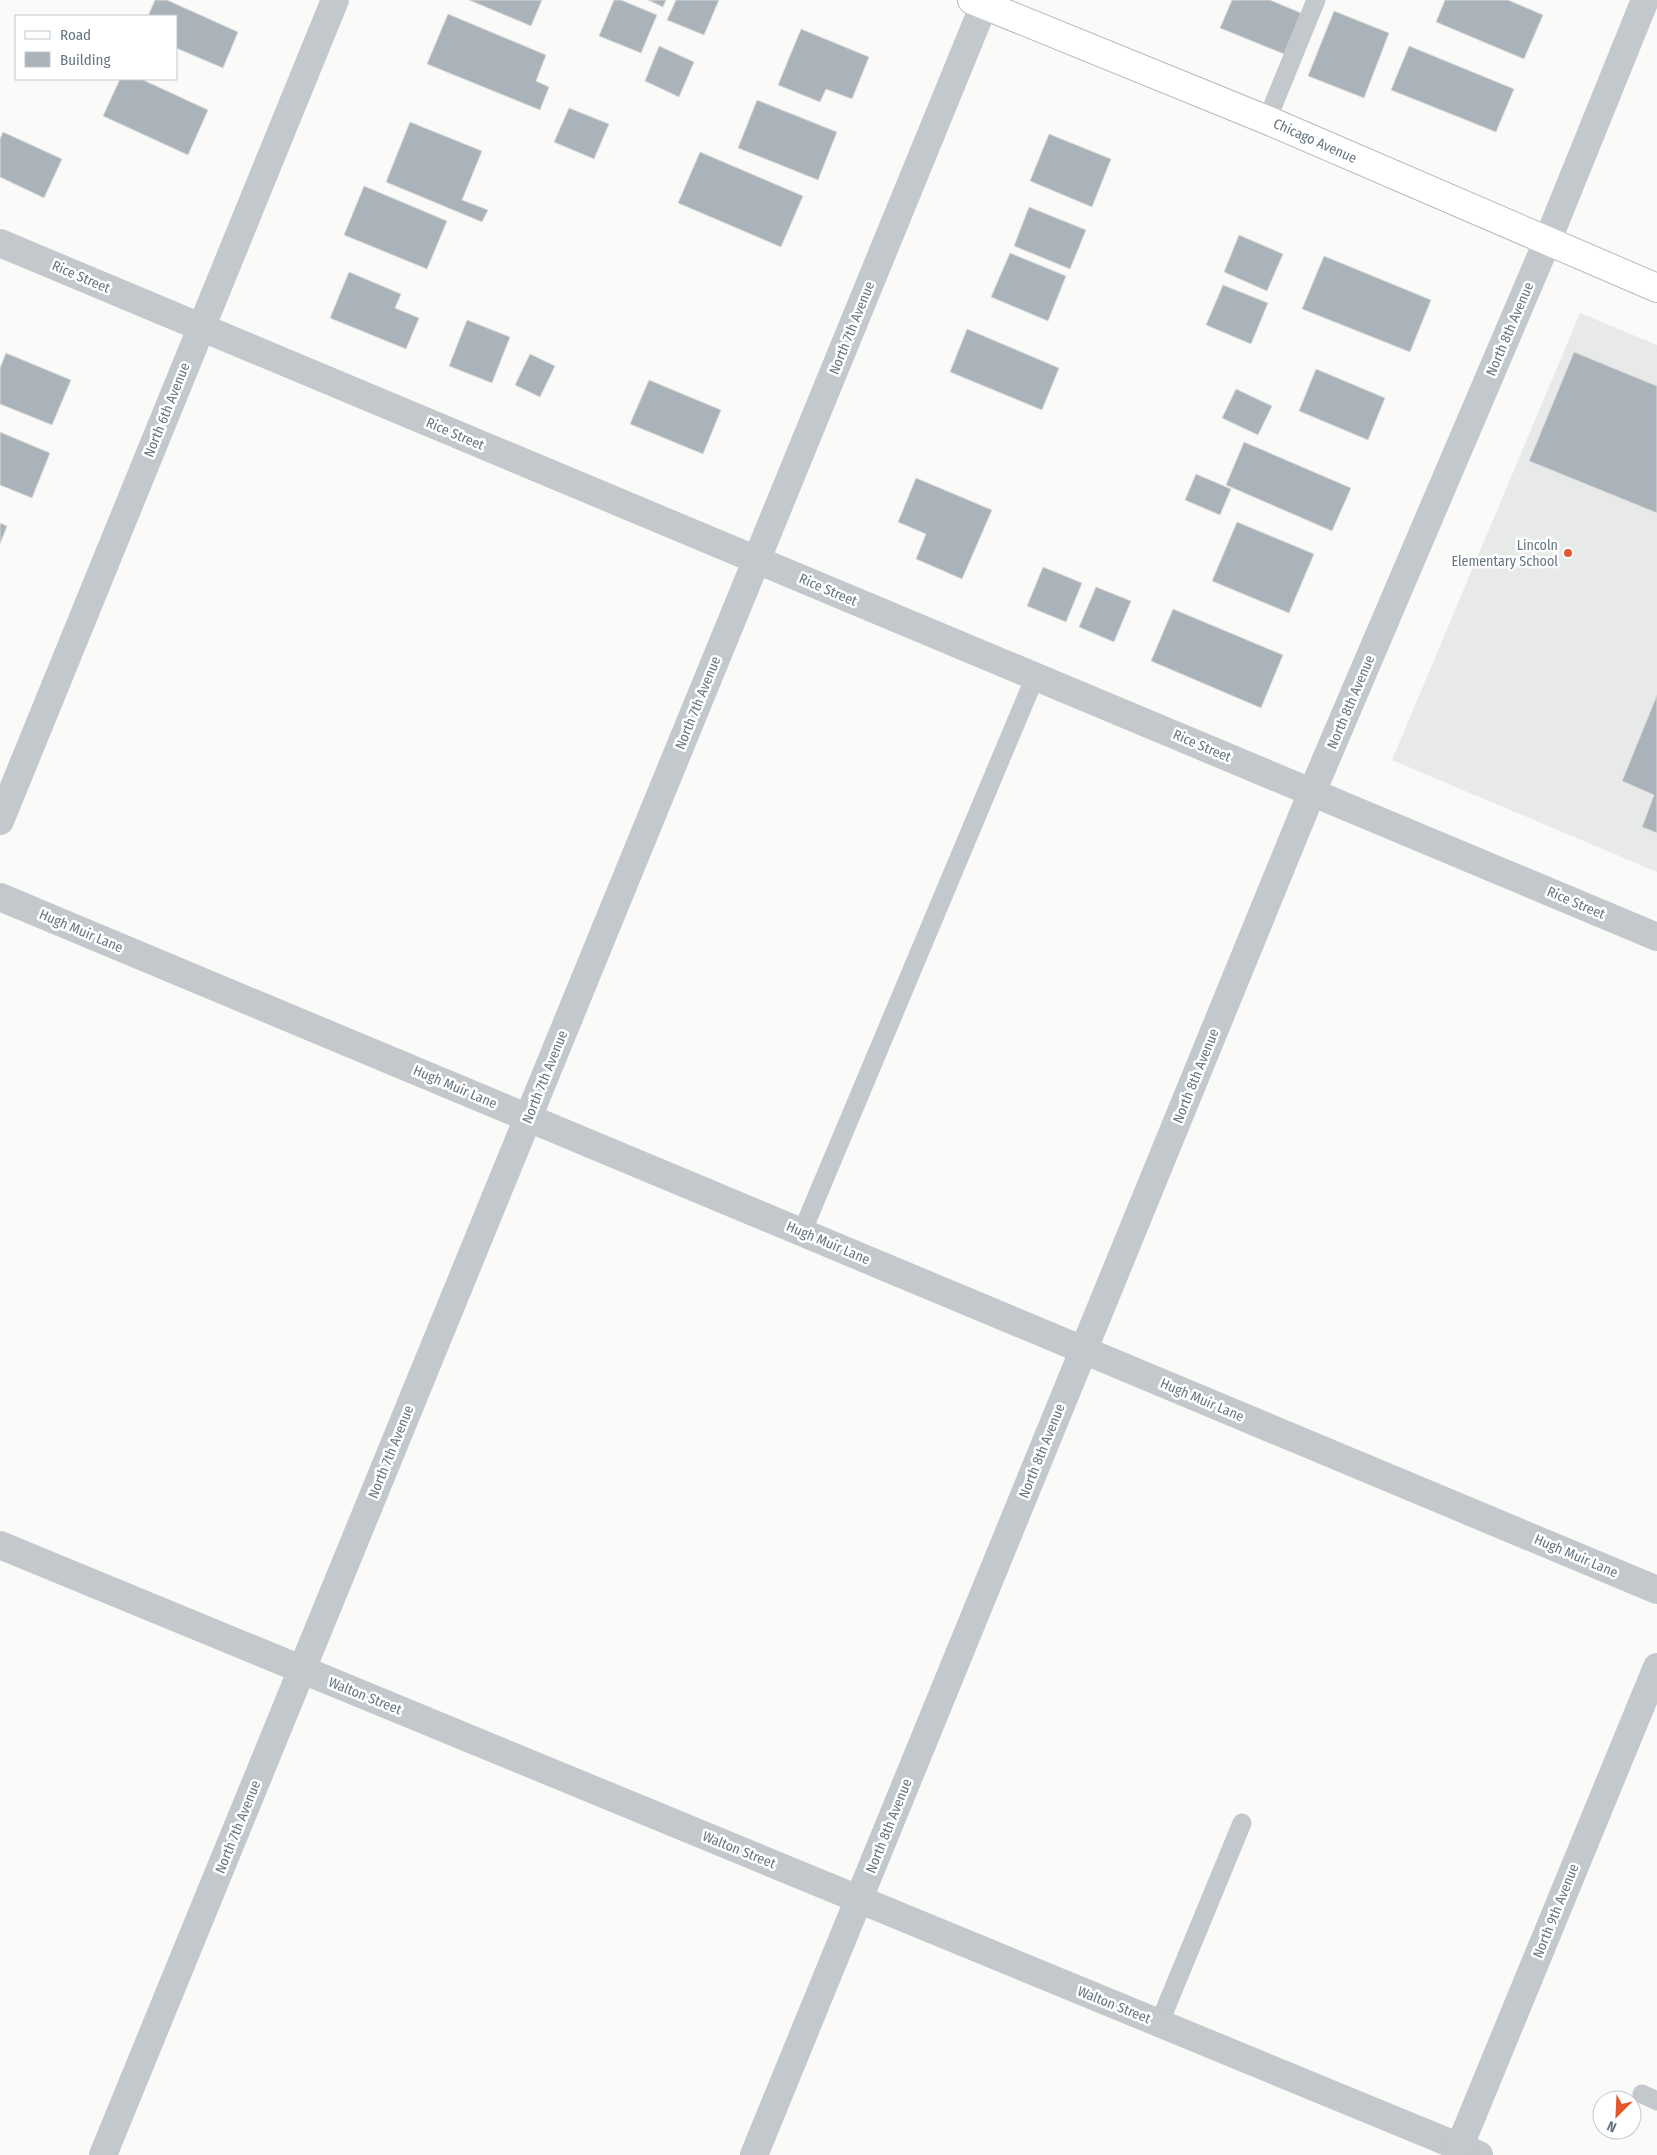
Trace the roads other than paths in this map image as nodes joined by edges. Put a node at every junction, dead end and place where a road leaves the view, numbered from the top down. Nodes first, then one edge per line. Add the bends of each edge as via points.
1 (335, 0) edge
2 (1316, 0) edge
3 (1645, 0) edge
4 (981, 2) edge
5 (1267, 120) junction
6 (1547, 242) junction
7 (0, 243) edge
8 (1657, 288) edge
9 (201, 328) junction
10 (757, 560) junction
11 (1035, 677) junction
12 (1312, 792) junction
13 (0, 821) edge
14 (0, 897) edge
15 (1657, 937) edge
16 (528, 1118) junction
17 (802, 1232) junction
18 (1084, 1350) junction
19 (0, 1545) edge
20 (1657, 1590) edge
21 (1657, 1667) edge
22 (302, 1670) junction
23 (1242, 1823) dead end
24 (858, 1899) junction
25 (1159, 2024) junction
26 (1465, 2152) edge
27 (103, 2155) edge
28 (754, 2155) edge

1 - 9 street, North 6th Avenue
2 - 5 lane
3 - 6 street, North 8th Avenue
4 - 5 main road, Chicago Avenue
4 - 10 street, North 7th Avenue
5 - 6 main road, Chicago Avenue
6 - 8 main road, Chicago Avenue
6 - 12 street, North 8th Avenue
7 - 9 street, Rice Street
9 - 10 street, Rice Street
9 - 13 street, North 6th Avenue
10 - 11 street, Rice Street
10 - 16 street, North 7th Avenue
11 - 12 street, Rice Street
11 - 17 lane
12 - 15 street, Rice Street
12 - 18 street, North 8th Avenue
14 - 16 street, Hugh Muir Lane
16 - 17 street, Hugh Muir Lane
16 - 22 street, North 7th Avenue
17 - 18 street, Hugh Muir Lane
18 - 20 street, Hugh Muir Lane
18 - 24 street, North 8th Avenue
19 - 22 street, Walton Street
21 - 26 street, North 9th Avenue
22 - 24 street, Walton Street
22 - 27 street, North 7th Avenue
23 - 25 lane
24 - 25 street, Walton Street
24 - 28 street, North 8th Avenue
25 - 26 street, Walton Street

